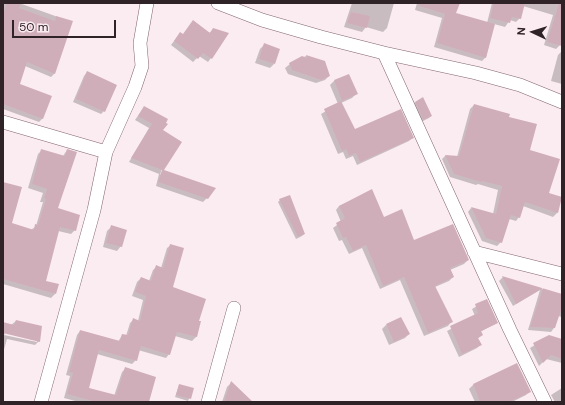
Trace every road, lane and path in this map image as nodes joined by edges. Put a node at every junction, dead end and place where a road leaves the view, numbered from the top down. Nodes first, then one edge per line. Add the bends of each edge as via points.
1 (147, 3) edge
2 (218, 3) edge
3 (384, 53) junction
4 (562, 102) edge
5 (3, 122) edge
6 (106, 152) junction
7 (474, 252) junction
8 (562, 274) edge
9 (234, 308) dead end
10 (41, 402) edge
11 (208, 402) edge
12 (545, 402) edge

1 - 6 street via 140,43 142,66
2 - 3 street via 262,20
3 - 4 street via 520,85
3 - 7 street
5 - 6 street
6 - 10 street via 94,210
7 - 8 street
7 - 12 street
9 - 11 street

